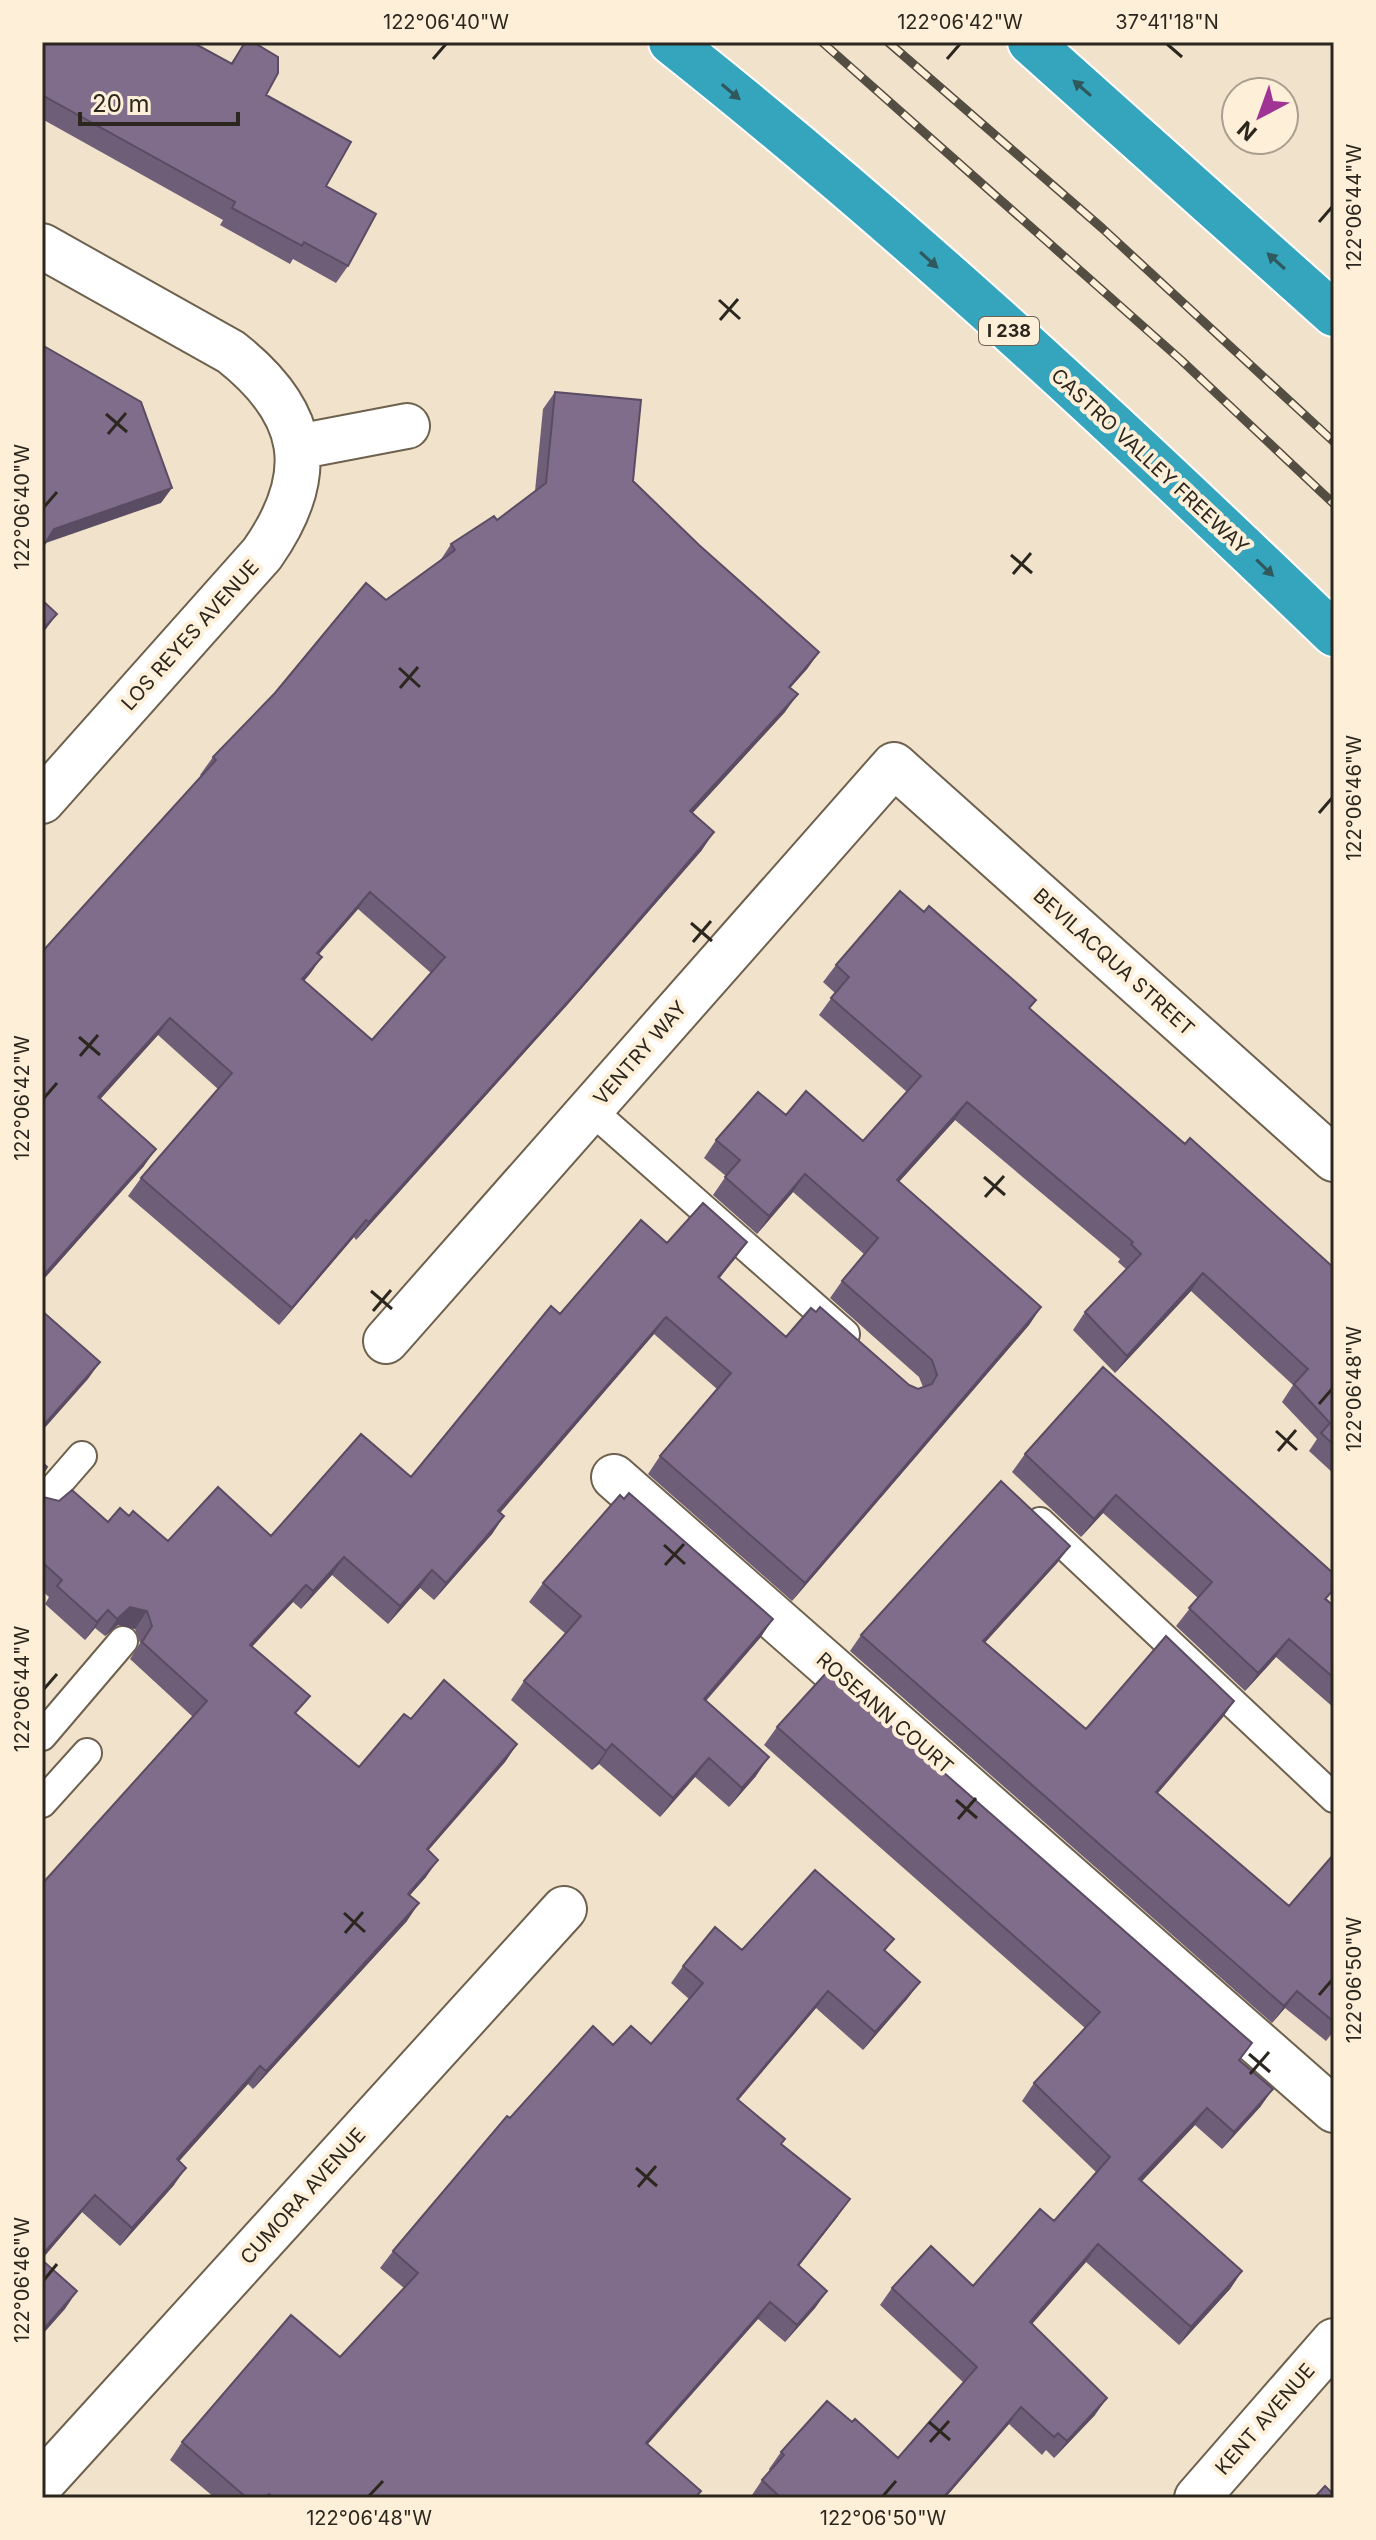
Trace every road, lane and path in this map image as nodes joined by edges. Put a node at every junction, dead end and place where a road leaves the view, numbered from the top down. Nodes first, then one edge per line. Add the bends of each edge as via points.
1 (1030, 42) edge
2 (673, 45) edge
3 (42, 246) edge
4 (1334, 314) edge
5 (407, 426) dead end
6 (297, 447) junction
7 (1334, 634) edge
8 (894, 765) joint
9 (42, 801) edge
10 (590, 1109) junction
11 (1334, 1159) edge
12 (386, 1341) dead end
13 (861, 1348) edge
14 (82, 1456) dead end
15 (614, 1477) dead end
16 (42, 1502) edge
17 (1021, 1504) edge
18 (123, 1641) edge
19 (42, 1736) edge
20 (87, 1753) dead end
21 (1334, 1798) edge
22 (42, 1803) edge
23 (564, 1909) dead end
24 (1334, 2110) edge
25 (1334, 2341) edge
26 (42, 2483) edge
27 (42, 2492) edge
28 (49, 2498) edge
29 (1197, 2498) edge

4 -> 1 highway
2 -> 7 highway, CASTRO VALLEY FREEWAY / I 238 via 858,197 1010,332
3 - 6 street, LOS REYES AVENUE via 249,366 278,396
5 - 6 street
6 - 9 street, LOS REYES AVENUE via 289,504 262,554
8 - 10 street, VENTRY WAY
8 - 11 street, BEVILACQUA STREET
10 - 12 street, VENTRY WAY
10 - 13 lane
14 - 16 lane
15 - 24 street, ROSEANN COURT
17 - 21 lane
18 - 19 lane
20 - 22 lane
23 - 26 street, CUMORA AVENUE
25 - 29 street, KENT AVENUE
27 - 28 street

